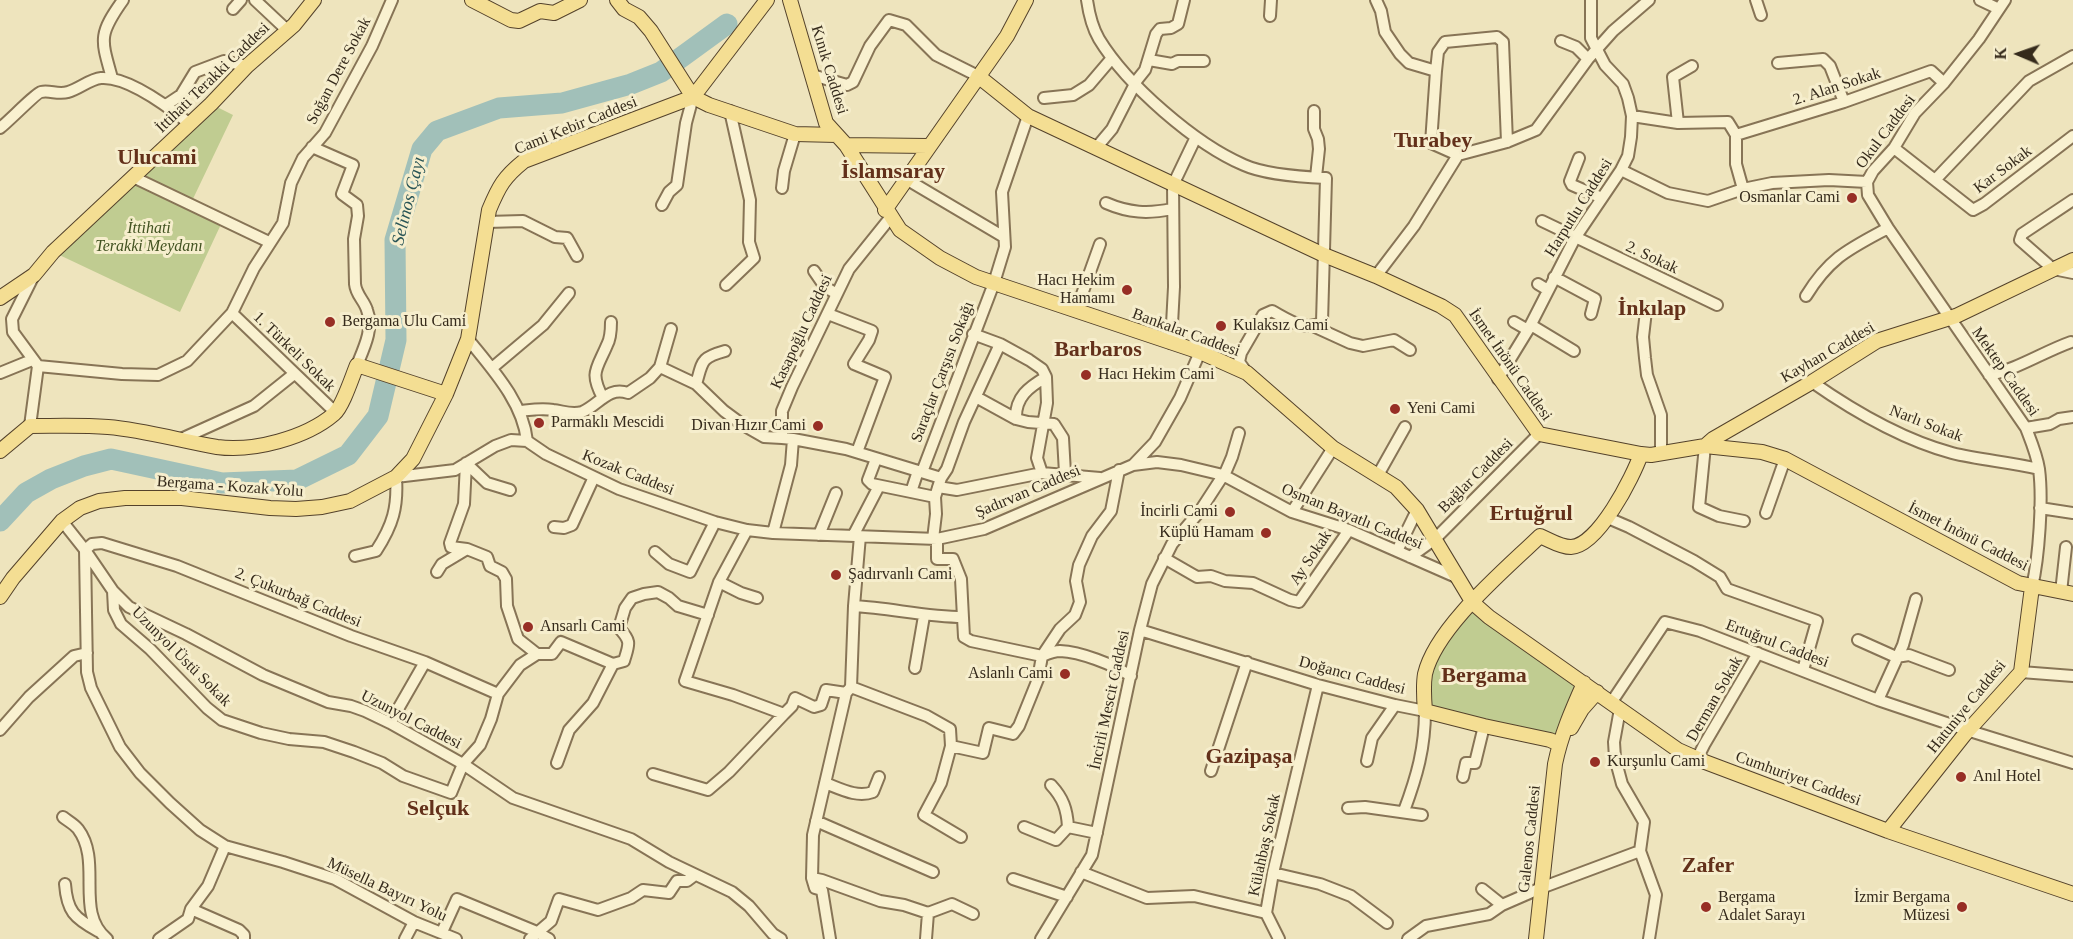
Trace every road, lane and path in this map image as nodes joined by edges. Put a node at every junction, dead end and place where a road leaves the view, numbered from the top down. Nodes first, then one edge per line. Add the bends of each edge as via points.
1 (123, 0) edge
2 (241, 0) edge
3 (255, 0) edge
4 (314, 0) edge
5 (392, 0) edge
6 (472, 0) edge
7 (580, 0) edge
8 (618, 0) edge
9 (767, 0) edge
10 (790, 0) edge
11 (1026, 0) edge
12 (1087, 0) edge
13 (1184, 0) edge
14 (1271, 0) edge
15 (1376, 0) edge
16 (1591, 0) edge
17 (1649, 0) edge
18 (1756, 0) edge
19 (1980, 0) edge
20 (2002, 4) edge
21 (233, 9) dead end
22 (1761, 15) dead end
23 (1270, 16) dead end
24 (288, 31) junction
25 (1561, 41) dead end
26 (1597, 49) junction
27 (2073, 56) edge
28 (1112, 58) junction
29 (1588, 59) junction
30 (1149, 60) junction
31 (1204, 61) dead end
32 (1778, 63) dead end
33 (247, 66) junction
34 (1692, 66) dead end
35 (1436, 71) junction
36 (812, 75) junction
37 (978, 76) junction
38 (112, 78) junction
39 (1944, 82) junction
40 (1134, 85) junction
41 (690, 92) junction
42 (1044, 98) dead end
43 (1844, 102) junction
44 (166, 105) junction
45 (730, 111) junction
46 (1314, 111) dead end
47 (1028, 116) junction
48 (1632, 116) junction
49 (1678, 123) junction
50 (190, 124) junction
51 (0, 128) edge
52 (795, 134) junction
53 (1736, 135) junction
54 (2073, 136) edge
55 (1196, 137) junction
56 (842, 140) junction
57 (1507, 142) junction
58 (928, 146) junction
59 (312, 147) junction
60 (1096, 148) junction
61 (1894, 148) junction
62 (1458, 155) junction
63 (1579, 158) dead end
64 (1621, 170) junction
65 (133, 177) junction
66 (1316, 177) junction
67 (906, 179) junction
68 (1935, 180) junction
69 (1867, 182) junction
70 (1173, 185) junction
71 (782, 188) dead end
72 (1743, 189) junction
73 (1602, 198) junction
74 (2073, 200) edge
75 (1106, 203) dead end
76 (662, 205) dead end
77 (1172, 209) junction
78 (888, 214) junction
79 (1542, 221) dead end
80 (487, 222) junction
81 (1888, 228) junction
82 (1004, 237) junction
83 (1575, 238) junction
84 (269, 242) junction
85 (1100, 244) dead end
86 (1324, 255) junction
87 (577, 256) dead end
88 (2073, 260) edge
89 (2054, 269) junction
90 (814, 270) dead end
91 (2073, 273) edge
92 (34, 275) junction
93 (1376, 276) junction
94 (1554, 277) junction
95 (994, 283) junction
96 (1538, 284) dead end
97 (726, 285) dead end
98 (1548, 290) junction
99 (569, 293) dead end
100 (837, 294) junction
101 (1806, 296) dead end
102 (0, 298) edge
103 (1717, 305) dead end
104 (1076, 311) junction
105 (1646, 311) dead end
106 (232, 313) junction
107 (828, 314) junction
108 (1591, 314) dead end
109 (1950, 319) junction
110 (611, 322) dead end
111 (1514, 322) dead end
112 (1315, 327) junction
113 (1529, 328) junction
114 (671, 329) dead end
115 (973, 334) junction
116 (468, 339) junction
117 (2072, 342) dead end
118 (1171, 343) junction
119 (1000, 344) junction
120 (1410, 350) dead end
121 (725, 351) dead end
122 (1574, 351) dead end
123 (1200, 352) junction
124 (35, 363) junction
125 (362, 366) junction
126 (660, 367) junction
127 (492, 368) junction
128 (0, 373) edge
129 (1247, 373) junction
130 (294, 374) junction
131 (1989, 375) junction
132 (1046, 377) junction
133 (1498, 379) junction
134 (1812, 382) junction
135 (696, 384) junction
136 (446, 394) junction
137 (976, 397) junction
138 (603, 398) junction
139 (519, 411) junction
140 (336, 413) junction
141 (2073, 417) edge
142 (1016, 419) junction
143 (1042, 423) junction
144 (30, 426) junction
145 (1405, 427) dead end
146 (2026, 428) junction
147 (1239, 433) dead end
148 (1539, 435) junction
149 (181, 439) junction
150 (788, 439) junction
151 (527, 441) junction
152 (1705, 446) junction
153 (1334, 448) junction
154 (0, 451) edge
155 (857, 453) junction
156 (1661, 453) junction
157 (1641, 454) junction
158 (876, 459) junction
159 (1785, 459) junction
160 (466, 463) junction
161 (1133, 465) junction
162 (2039, 469) junction
163 (1119, 470) junction
164 (920, 472) junction
165 (1042, 472) junction
166 (1065, 473) junction
167 (1223, 475) junction
168 (1378, 475) junction
169 (396, 477) junction
170 (594, 477) junction
171 (1100, 478) junction
172 (879, 486) junction
173 (938, 487) junction
174 (510, 490) dead end
175 (910, 492) junction
176 (836, 493) dead end
177 (2040, 508) junction
178 (1417, 510) junction
179 (1292, 512) junction
180 (1766, 513) dead end
181 (2073, 513) edge
182 (1608, 518) junction
183 (62, 521) junction
184 (1744, 521) dead end
185 (715, 522) junction
186 (554, 527) dead end
187 (747, 530) junction
188 (1349, 530) junction
189 (773, 533) junction
190 (819, 535) junction
191 (856, 536) junction
192 (1435, 538) junction
193 (935, 539) junction
194 (2066, 547) dead end
195 (467, 549) junction
196 (85, 550) junction
197 (1397, 551) junction
198 (655, 552) dead end
199 (354, 556) dead end
200 (1410, 557) junction
201 (1164, 558) junction
202 (437, 572) dead end
203 (1456, 577) junction
204 (719, 582) junction
205 (2032, 587) junction
206 (113, 591) junction
207 (2067, 593) edge
208 (0, 597) edge
209 (757, 597) dead end
210 (1916, 599) dead end
211 (1473, 603) junction
212 (854, 606) junction
213 (708, 615) junction
214 (924, 616) junction
215 (963, 617) junction
216 (1140, 630) junction
217 (1858, 640) dead end
218 (87, 652) junction
219 (1758, 653) junction
220 (537, 654) junction
221 (1042, 656) junction
222 (1896, 657) junction
223 (425, 662) junction
224 (1247, 662) junction
225 (613, 664) junction
226 (915, 668) dead end
227 (1803, 670) junction
228 (1948, 670) dead end
229 (2021, 672) junction
230 (1131, 676) junction
231 (2073, 676) edge
232 (1584, 683) junction
233 (1318, 685) junction
234 (849, 690) junction
235 (1597, 692) junction
236 (498, 694) junction
237 (1878, 700) junction
238 (1395, 705) junction
239 (1615, 706) junction
240 (1425, 711) junction
241 (784, 714) junction
242 (390, 723) junction
243 (1484, 726) junction
244 (0, 730) edge
245 (1968, 731) junction
246 (1559, 744) junction
247 (951, 746) junction
248 (1697, 759) junction
249 (1367, 761) dead end
250 (557, 763) dead end
251 (2073, 763) edge
252 (463, 764) junction
253 (1211, 771) dead end
254 (652, 774) dead end
255 (879, 777) dead end
256 (1463, 777) dead end
257 (825, 783) junction
258 (1051, 785) dead end
259 (1348, 808) dead end
260 (1404, 811) junction
261 (1422, 815) dead end
262 (63, 817) dead end
263 (816, 821) junction
264 (1024, 827) dead end
265 (1068, 827) junction
266 (1888, 831) junction
267 (1097, 833) junction
268 (961, 837) dead end
269 (225, 846) junction
270 (1640, 851) junction
271 (933, 872) dead end
272 (1081, 872) junction
273 (1273, 873) junction
274 (695, 875) junction
275 (813, 878) junction
276 (1013, 879) dead end
277 (66, 884) dead end
278 (1541, 888) junction
279 (1482, 889) dead end
280 (2073, 894) edge
281 (1067, 897) junction
282 (1502, 905) junction
283 (191, 909) junction
284 (928, 913) junction
285 (1266, 913) junction
286 (973, 914) dead end
287 (414, 922) junction
288 (1387, 923) dead end
289 (98, 931) junction
290 (442, 932) junction
291 (534, 935) edge
292 (107, 939) edge
293 (159, 939) edge
294 (244, 939) edge
295 (405, 939) edge
296 (456, 939) edge
297 (549, 939) edge
298 (781, 939) edge
299 (830, 939) edge
300 (926, 939) edge
301 (1041, 939) edge
302 (1279, 939) edge
303 (1408, 939) edge
304 (1536, 939) edge
305 (1649, 939) edge

1 - 38 street via 103,31
2 - 21 street
3 - 24 street
4 - 24 main road, İttihati Terakki Caddesi
5 - 59 street, Soğan Dere Sokak via 326,133
6 - 7 main road via 519,21 540,11 554,13
8 - 41 main road via 654,35
9 - 41 main road
10 - 36 main road, Kınık Caddesi
11 - 37 main road via 1007,36
12 - 28 street via 1090,20
13 - 30 street via 1178,24 1156,34
14 - 23 street
15 - 35 street via 1385,32 1400,54 1409,63
16 - 26 street via 1591,38
17 - 26 street
18 - 22 street
19 - 20 street
20 - 39 street, Okul Caddesi
24 - 33 main road, İttihati Terakki Caddesi
25 - 29 street via 1576,47
26 - 29 street
26 - 48 street, Harputlu Caddesi via 1605,65 1623,84
27 - 68 street via 2029,81
28 - 40 street
28 - 42 street via 1089,86 1073,95
29 - 57 street via 1536,130
30 - 31 street via 1172,64
30 - 40 street
32 - 43 street via 1823,59 1830,66
33 - 44 street via 224,61 195,72 181,95
33 - 50 main road, İttihati Terakki Caddesi
34 - 49 street via 1673,77
35 - 57 street via 1438,52 1445,42 1497,38 1503,42
35 - 62 street via 1431,143
36 - 37 street via 847,85 853,82 870,46 889,20 906,25 936,55
36 - 56 main road, Kınık Caddesi via 826,123
37 - 47 main road, İsmet İnönü Caddesi
37 - 58 main road
38 - 44 street
38 - 51 street via 99,78 59,94 38,92
39 - 43 street, 2. Alan Sokak via 1931,71
39 - 61 street, Okul Caddesi via 1916,113
40 - 55 street
40 - 60 street via 1112,129
41 - 45 main road via 709,105
41 - 76 street via 677,185
41 - 80 main road, Cami Kebir Caddesi via 524,161 497,190
43 - 53 street, 2. Alan Sokak
44 - 50 street
45 - 52 main road
45 - 97 street via 750,200 749,242 754,258
46 - 66 street via 1319,149
47 - 60 main road, İsmet İnönü Caddesi
47 - 82 street, Saraçlar Çarşısı Sokağı via 1002,192
48 - 49 street
48 - 64 street, Harputlu Caddesi via 1630,147
49 - 53 street via 1728,122
50 - 65 main road, İttihati Terakki Caddesi
52 - 56 main road
52 - 71 street
53 - 72 street via 1736,164
54 - 68 street, Kar Sokak via 1973,210
55 - 66 street via 1245,166
55 - 70 street
56 - 58 main road
56 - 78 main road, Kınık Caddesi
57 - 62 street
58 - 67 main road
59 - 84 street, Soğan Dere Sokak via 291,183 283,223
59 - 125 street via 353,165 342,194 357,205 355,284 370,324
60 - 70 main road, İsmet İnönü Caddesi
61 - 68 street, Kar Sokak
61 - 69 street, Okul Caddesi
62 - 93 street via 1414,226
63 - 73 street via 1572,185
64 - 72 street via 1668,193 1708,201
64 - 73 street, Harputlu Caddesi
65 - 84 street
65 - 92 main road, İttihati Terakki Caddesi
66 - 86 street via 1326,178
67 - 78 main road
67 - 82 street
69 - 72 street via 1783,182
69 - 81 street, Okul Caddesi via 1868,195
70 - 77 street
70 - 86 main road, İsmet İnönü Caddesi
73 - 83 street, Harputlu Caddesi
74 - 89 street via 2022,234 2020,240
75 - 77 street via 1138,213
77 - 118 street
78 - 95 main road, Bankalar Caddesi via 900,230 940,258
78 - 100 street, Kasapoğlu Caddesi via 849,269
79 - 83 street, 2. Sokak
80 - 87 street via 523,221 555,237 567,238
80 - 116 main road, Cami Kebir Caddesi
81 - 101 street via 1838,256
81 - 109 street, Okul Caddesi
82 - 95 street, Saraçlar Çarşısı Sokağı via 1005,247
83 - 94 street, Harputlu Caddesi
83 - 103 street, 2. Sokak
84 - 106 street, Soğan Dere Sokak
85 - 104 street
86 - 93 main road, İsmet İnönü Caddesi
86 - 112 street via 1322,322
88 - 89 main road, Kayhan Caddesi
89 - 91 street
89 - 109 main road, Kayhan Caddesi
90 - 100 street via 825,287
92 - 102 main road, İttihati Terakki Caddesi
92 - 124 street via 12,319 13,332
93 - 133 main road, İsmet İnönü Caddesi via 1455,315
94 - 98 street, Harputlu Caddesi
94 - 108 street via 1596,299
95 - 104 main road, Bankalar Caddesi
95 - 115 street, Saraçlar Çarşısı Sokağı
96 - 98 street
98 - 113 street, Harputlu Caddesi
99 - 127 street via 543,325
100 - 107 street, Kasapoğlu Caddesi
104 - 118 main road, Bankalar Caddesi
105 - 156 street via 1645,358 1661,415
106 - 124 street, Soğan Dere Sokak via 187,361 158,375
106 - 130 street, 1. Türkeli Sokak
107 - 150 street, Kasapoğlu Caddesi via 782,411
107 - 155 street via 872,331 854,364 885,377
109 - 131 street, Mektep Caddesi
109 - 134 main road, Kayhan Caddesi via 1877,341
110 - 138 street via 608,344 595,369
111 - 113 street
112 - 120 street via 1363,346 1394,340
112 - 129 street via 1272,311 1263,315 1241,353 1239,362
113 - 122 street
113 - 133 street, Harputlu Caddesi
114 - 126 street
115 - 119 street
115 - 164 street, Saraçlar Çarşısı Sokağı
116 - 127 street
116 - 136 main road, Cami Kebir Caddesi
117 - 131 street
118 - 123 main road, Bankalar Caddesi
119 - 132 street via 1042,369
119 - 137 street
121 - 135 street via 708,356
123 - 129 main road, Bankalar Caddesi
123 - 161 street via 1155,442
124 - 128 street
124 - 144 street
125 - 136 main road
125 - 140 main road
126 - 135 street
126 - 138 street via 628,393 611,391
127 - 139 street
129 - 153 main road, Bankalar Caddesi
130 - 140 street, 1. Türkeli Sokak
130 - 149 street via 254,406
131 - 146 street, Mektep Caddesi
132 - 142 street via 1027,389 1018,402
132 - 143 street via 1047,403
133 - 148 main road, İsmet İnönü Caddesi
134 - 152 main road, Kayhan Caddesi
134 - 162 street, Narlı Sokak via 1904,435 1951,453
135 - 150 street via 743,425 764,437
136 - 169 main road, Bergama - Kozak Yolu via 413,459
137 - 142 street
137 - 173 street
138 - 139 street via 574,413
139 - 151 street
140 - 149 main road via 300,435 275,442 219,447
141 - 146 street
142 - 143 street
143 - 165 street via 1037,458
143 - 166 street via 1054,424 1063,438
144 - 149 main road via 109,427
144 - 154 main road
145 - 168 street
146 - 162 street, Mektep Caddesi
147 - 167 street, İncirli Mescit Caddesi
148 - 157 main road, İsmet İnönü Caddesi
148 - 192 street, Bağlar Caddesi
150 - 155 street
150 - 189 street, Kasapoğlu Caddesi via 791,465
151 - 160 street via 511,440
151 - 170 street, Kozak Caddesi
152 - 156 main road, İsmet İnönü Caddesi
152 - 159 main road, İsmet İnönü Caddesi via 1762,452
152 - 184 street via 1699,507
153 - 168 main road, Bankalar Caddesi
153 - 179 street
155 - 158 street
156 - 157 main road, İsmet İnönü Caddesi
157 - 182 main road
158 - 164 street
158 - 172 street via 868,480
159 - 180 street
159 - 205 main road, İsmet İnönü Caddesi via 2018,584
160 - 169 street via 455,470
160 - 174 street via 487,483
160 - 195 street via 464,504 450,543 451,547
161 - 163 street, Şadırvan Caddesi
161 - 167 street, Osman Bayatlı Caddesi via 1157,462
162 - 177 street, Mektep Caddesi
163 - 171 street, Şadırvan Caddesi
163 - 221 street via 1111,511 1092,536 1079,565 1076,580 1080,602 1075,615
164 - 173 street
164 - 175 street, Saraçlar Çarşısı Sokağı
165 - 166 street
165 - 173 street via 957,490
166 - 171 street
167 - 179 street, Osman Bayatlı Caddesi
167 - 201 street, İncirli Mescit Caddesi
168 - 178 main road, Bankalar Caddesi
169 - 183 main road, Bergama - Kozak Yolu via 350,501 322,507 296,509 182,498 125,498 99,501
169 - 199 street via 398,500 384,540 376,551
170 - 185 street, Kozak Caddesi
170 - 186 street via 572,525
171 - 193 street, Şadırvan Caddesi via 984,529
172 - 175 street
172 - 191 street
173 - 175 street
173 - 193 street
176 - 190 street
177 - 181 street
177 - 205 street, Mektep Caddesi
178 - 192 main road, Bankalar Caddesi
178 - 197 street
179 - 188 street, Osman Bayatlı Caddesi
182 - 211 main road via 1573,547 1540,536
182 - 227 street via 1720,577 1727,589 1817,621
183 - 196 street, Uzunyol Caddesi
183 - 208 main road, Bergama - Kozak Yolu
185 - 187 street, Kozak Caddesi
185 - 198 street via 690,572 669,564
187 - 189 street, Kozak Caddesi
187 - 204 street
188 - 197 street, Osman Bayatlı Caddesi
188 - 201 street, Ay Sokak via 1299,602 1253,583 1197,577
189 - 190 street, Kozak Caddesi
190 - 191 street, Kozak Caddesi
191 - 193 street, Şadırvan Caddesi
191 - 212 street
192 - 200 street, Bağlar Caddesi
192 - 203 main road, Bankalar Caddesi
193 - 215 street via 937,559 953,559 957,566
194 - 207 street
195 - 202 street via 442,564
195 - 220 street via 487,556 490,566 502,572 507,606 518,639
196 - 206 street, Uzunyol Caddesi
196 - 218 street, Müsella Bayırı Yolu
196 - 223 street, 2. Çukurbağ Caddesi via 102,543 177,566
197 - 200 street, Osman Bayatlı Caddesi
200 - 203 street, Osman Bayatlı Caddesi
201 - 216 street, İncirli Mescit Caddesi via 1152,584
203 - 211 main road, Cumhuriyet Caddesi
204 - 209 street
204 - 213 street
205 - 207 main road, İsmet İnönü Caddesi
205 - 229 main road, Hatuniye Caddesi
206 - 242 street, Uzunyol Caddesi via 129,607 263,675
206 - 252 street, Uzunyol Üstü Sokak via 114,609 121,624 222,720 261,733 324,742 451,793
210 - 222 street
211 - 232 main road, Cumhuriyet Caddesi
211 - 240 main road via 1448,627 1428,664
212 - 214 street
212 - 234 street
213 - 225 street via 678,606 658,592 632,598 619,628 629,645 624,661
213 - 241 street via 685,681
214 - 215 street
214 - 226 street
215 - 221 street via 964,637 971,641
216 - 224 street, Doğancı Caddesi
216 - 230 street, İncirli Mescit Caddesi
217 - 222 street
218 - 244 street via 74,656
218 - 269 street, Müsella Bayırı Yolu via 91,688 120,747 170,803
219 - 227 street, Ertuğrul Caddesi
219 - 239 street, Ertuğrul Caddesi via 1665,622
219 - 248 street, Derman Sokak
220 - 225 street via 552,654 561,642
220 - 236 street via 520,665
221 - 230 street via 1058,651 1077,655
221 - 247 street via 1038,679 1013,734 989,728 983,753
222 - 228 street via 1909,655
222 - 237 street
223 - 236 street, 2. Çukurbağ Caddesi
223 - 242 street
224 - 233 street, Doğancı Caddesi
224 - 253 street
225 - 250 street via 593,703 569,730
227 - 237 street, Ertuğrul Caddesi
229 - 231 street
229 - 245 main road, Hatuniye Caddesi
230 - 267 street, İncirli Mescit Caddesi
232 - 235 main road, Cumhuriyet Caddesi
232 - 246 main road, Galenos Caddesi
233 - 238 street, Doğancı Caddesi
233 - 273 street, Külahbaş Sokak
234 - 241 street via 826,690 821,705 814,707 795,698
234 - 247 street via 927,716 950,729
234 - 257 street
235 - 239 main road, Cumhuriyet Caddesi
235 - 246 main road, Galenos Caddesi
236 - 252 street via 480,745
237 - 245 street, Ertuğrul Caddesi
238 - 240 street, Doğancı Caddesi
238 - 249 street via 1372,738
239 - 248 main road, Cumhuriyet Caddesi
239 - 270 street via 1615,758 1622,784 1644,822
240 - 243 main road, Doğancı Caddesi
240 - 260 street via 1419,769
241 - 254 street via 708,790
242 - 252 street, Uzunyol Caddesi
243 - 246 main road, Doğancı Caddesi
243 - 256 street via 1475,763 1466,763
245 - 251 street, Ertuğrul Caddesi
245 - 266 main road, Hatuniye Caddesi
246 - 278 main road, Galenos Caddesi
247 - 268 street via 941,783 924,815
248 - 266 main road, Cumhuriyet Caddesi
252 - 274 street, Uzunyol Caddesi via 513,798 631,839
255 - 257 street via 873,792 866,795
257 - 263 street
258 - 265 street via 1066,807
259 - 260 street
260 - 261 street
262 - 289 street via 78,828 89,852 91,911
263 - 271 street
263 - 275 street
264 - 265 street via 1056,840
265 - 267 street
266 - 280 main road, Cumhuriyet Caddesi
267 - 272 street, İncirli Mescit Caddesi via 1092,855
269 - 283 street via 208,886
269 - 287 street, Müsella Bayırı Yolu via 335,879
270 - 278 street
270 - 305 street via 1656,895
272 - 281 street, İncirli Mescit Caddesi
272 - 285 street via 1148,898 1194,896
273 - 285 street, Külahbaş Sokak
273 - 288 street via 1351,896
274 - 291 street via 687,881 677,881 669,893 644,890 598,910 559,899 550,921
274 - 298 street, Uzunyol Caddesi via 732,892
275 - 284 street
275 - 299 street via 815,888 822,890
276 - 281 street
277 - 289 street via 71,911
278 - 282 street
278 - 304 main road, Galenos Caddesi
279 - 282 street
281 - 301 street, İncirli Mescit Caddesi
282 - 303 street via 1489,914 1426,926
283 - 293 street via 188,919
283 - 294 street via 239,930
284 - 286 street via 952,903
284 - 300 street
285 - 302 street, Külahbaş Sokak
287 - 290 street, Müsella Bayırı Yolu
287 - 295 street
289 - 292 street
290 - 291 street via 457,899
290 - 296 street, Müsella Bayırı Yolu
291 - 297 street

